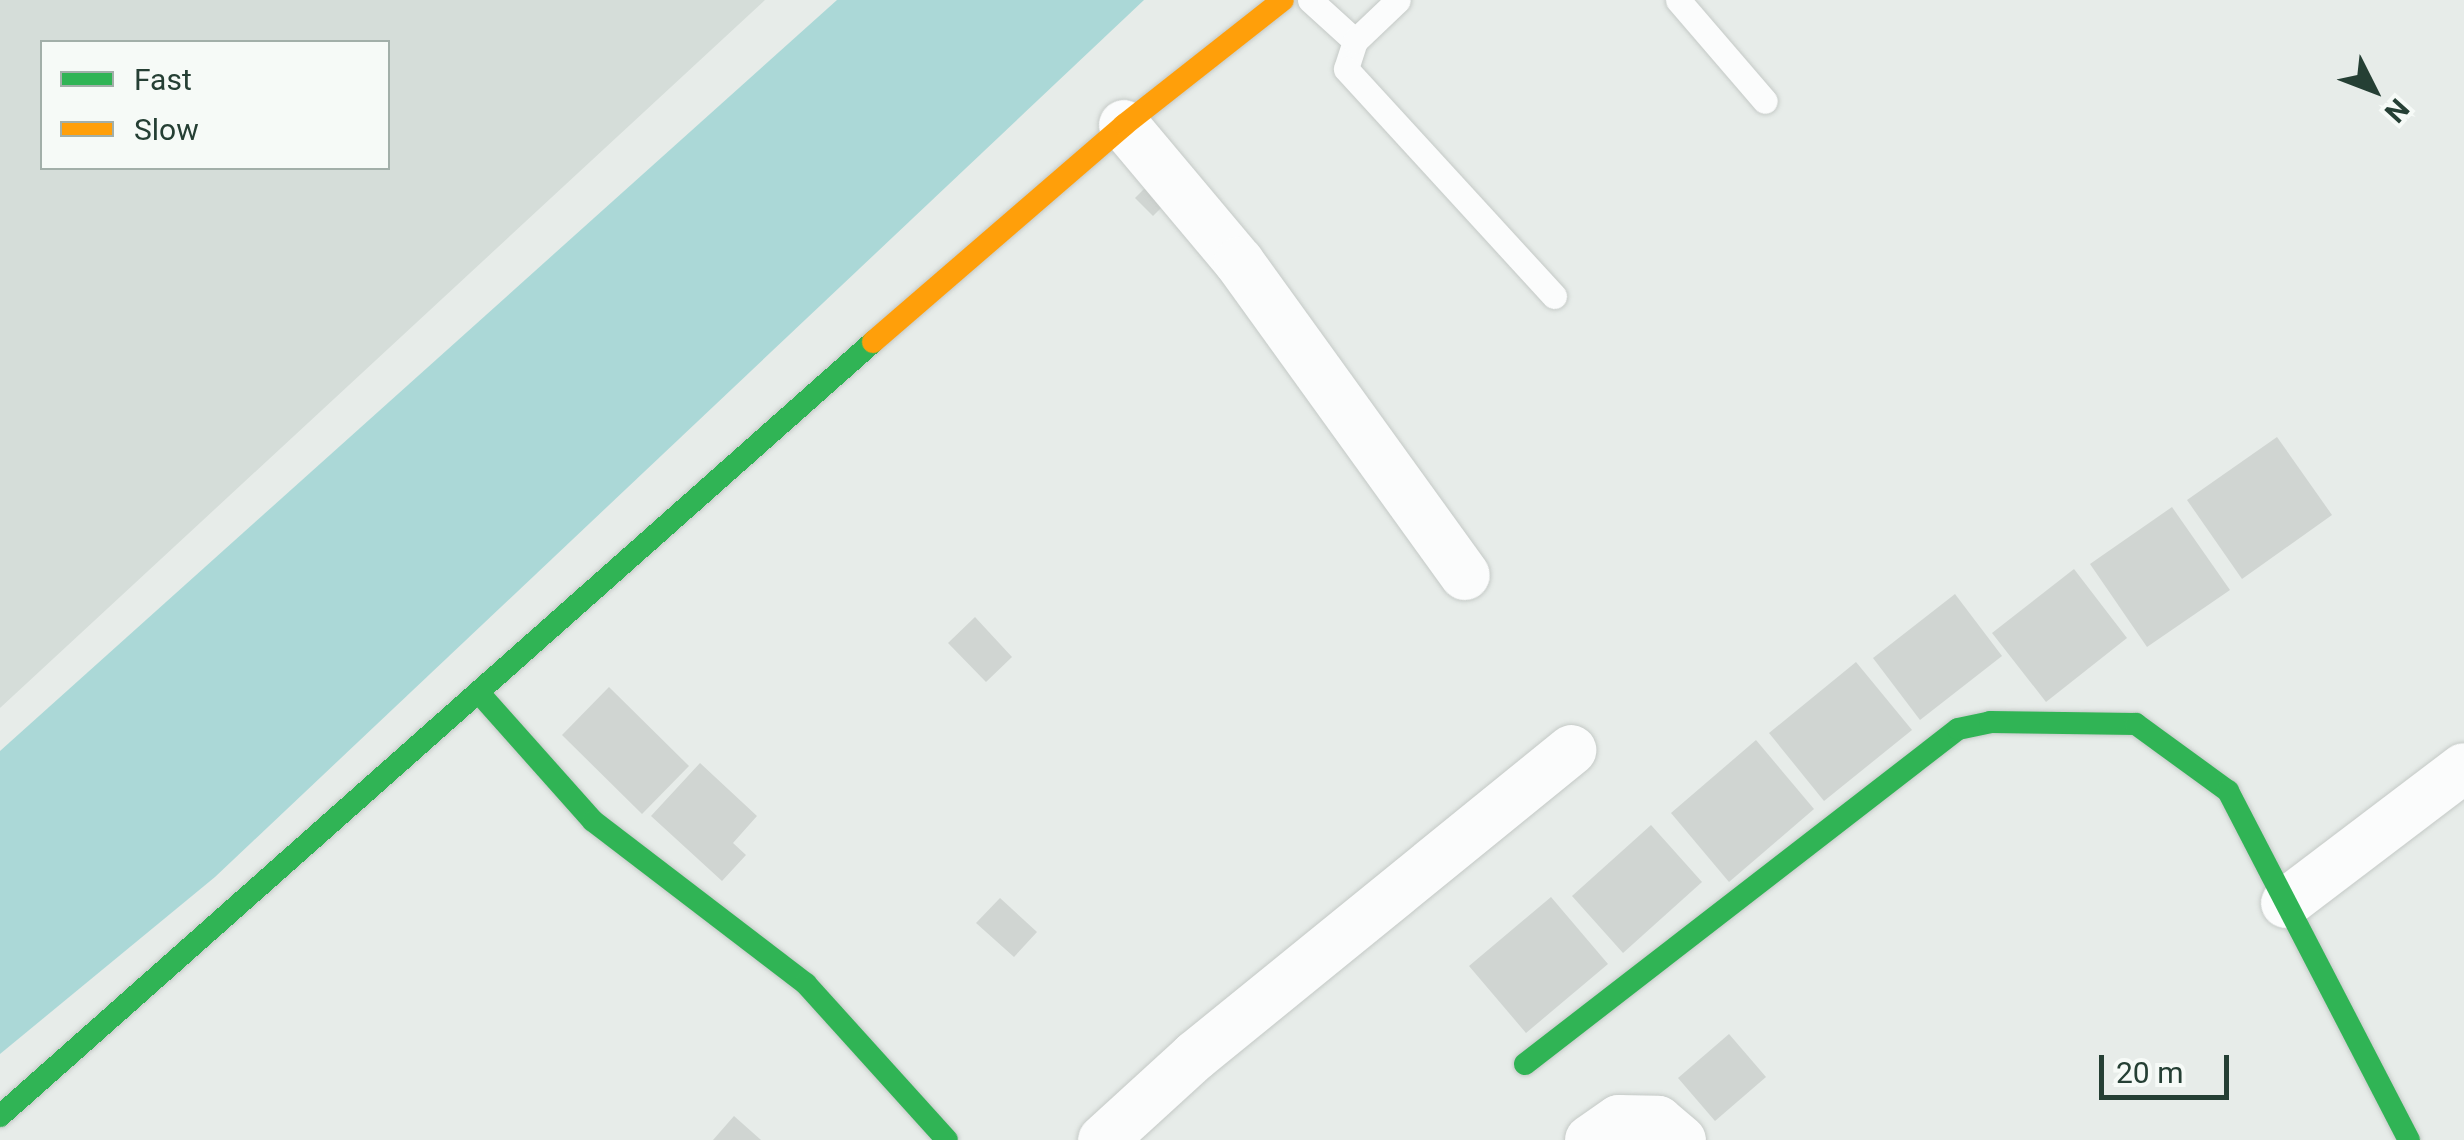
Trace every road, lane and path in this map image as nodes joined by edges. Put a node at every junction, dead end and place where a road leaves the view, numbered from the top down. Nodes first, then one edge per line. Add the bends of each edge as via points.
1 (1283, 0) edge
2 (1310, 0) edge
3 (1398, 0) edge
4 (1678, 0) edge
5 (1355, 42) junction
6 (1765, 102) dead end
7 (1124, 125) junction
8 (1554, 296) dead end
9 (1465, 575) dead end
10 (479, 693) junction
11 (1571, 750) dead end
12 (2464, 768) edge
13 (2286, 902) junction
14 (1525, 1064) dead end
15 (0, 1116) edge
16 (947, 1140) edge
17 (1104, 1140) edge
18 (1590, 1140) edge
19 (1681, 1140) edge
20 (2410, 1140) edge

1 - 7 street
2 - 5 lane
3 - 5 lane
4 - 6 lane
5 - 8 lane via 1346,70
7 - 9 street via 1239,262
7 - 10 street
10 - 15 street
10 - 16 street via 593,821 806,984
11 - 17 street via 1195,1056
12 - 13 street
13 - 14 street via 2228,791 2188,755 2136,724 1990,722 1958,729
13 - 20 street
18 - 19 street via 1619,1120 1658,1121

